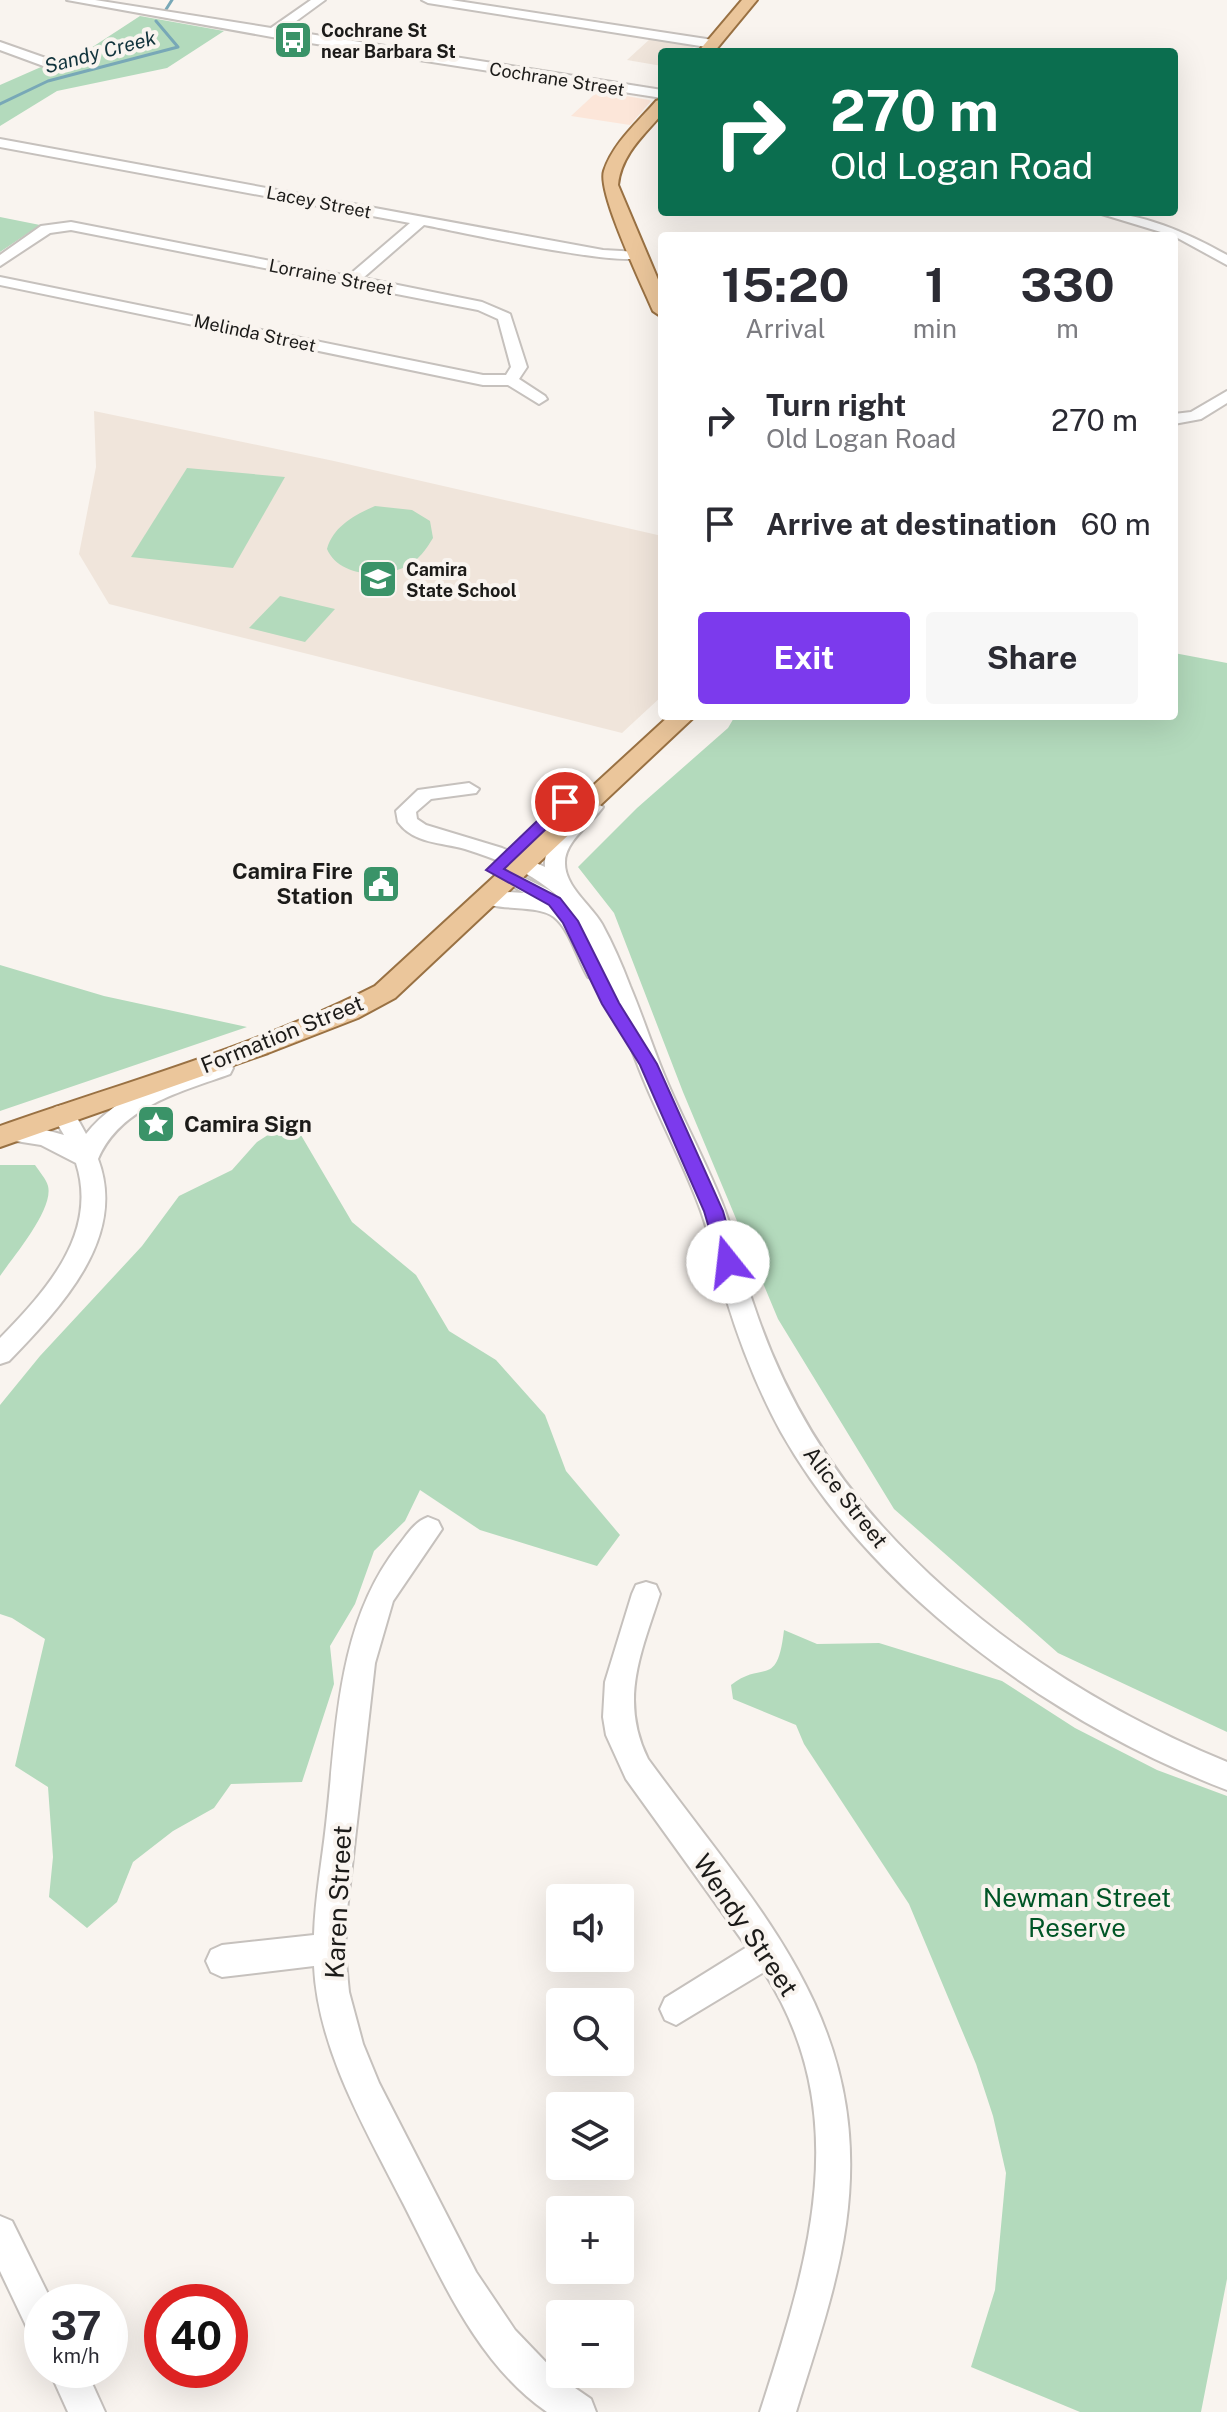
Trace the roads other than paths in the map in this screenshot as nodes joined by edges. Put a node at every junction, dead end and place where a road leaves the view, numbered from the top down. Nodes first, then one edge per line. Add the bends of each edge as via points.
1 (73, 0) edge
2 (319, 0) edge
3 (428, 0) edge
4 (750, 0) edge
5 (272, 33) junction
6 (0, 46) edge
7 (709, 48) edge
8 (53, 65) dead end
9 (658, 93) edge
10 (658, 109) edge
11 (0, 143) edge
12 (1115, 216) edge
13 (420, 221) junction
14 (1168, 232) edge
15 (1178, 235) edge
16 (639, 256) junction
17 (1227, 261) edge
18 (0, 262) edge
19 (0, 281) edge
20 (351, 281) junction
21 (658, 301) edge
22 (511, 380) junction
23 (1227, 396) edge
24 (539, 399) dead end
25 (1178, 418) edge
26 (660, 720) edge
27 (679, 720) edge
28 (469, 789) dead end
29 (606, 789) junction
30 (504, 874) junction
31 (561, 887) junction
32 (570, 921) junction
33 (348, 1011) junction
34 (648, 1064) junction
35 (63, 1113) junction
36 (5, 1135) edge
37 (86, 1159) junction
38 (0, 1354) edge
39 (428, 1529) dead end
40 (646, 1594) dead end
41 (1227, 1776) edge
42 (331, 1948) junction
43 (769, 1951) junction
44 (222, 1961) dead end
45 (676, 2009) dead end
46 (0, 2233) edge
47 (25, 2284) edge
48 (76, 2388) edge
49 (559, 2407) edge
50 (87, 2412) edge
51 (778, 2412) edge

1 - 5 street, Cochrane Street
2 - 5 street
3 - 7 street
4 - 7 main road
5 - 9 street, Cochrane Street
6 - 8 street
10 - 16 main road via 610,175
11 - 13 street, Lacey Street
12 - 14 street
13 - 16 street, Lacey Street
13 - 20 street
15 - 17 street
16 - 21 main road
18 - 20 street, Lorraine Street via 57,226
19 - 22 street, Melinda Street via 483,380
20 - 22 street, Lorraine Street via 495,310 505,317 519,367
22 - 24 street
23 - 25 street via 1195,416
26 - 30 main road
27 - 29 main road
28 - 30 street via 425,794 406,811 408,822 449,849
29 - 30 main road
29 - 31 street via 553,858
30 - 31 street, Alice Street via 546,876
30 - 32 street via 527,900
30 - 32 street, Alice Street via 555,901
30 - 33 main road, Formation Street via 385,992
30 - 35 main road, Formation Street via 386,967 328,1005 84,1098
31 - 34 street, Alice Street via 592,926
32 - 34 street, Alice Street
33 - 35 main road, Formation Street
33 - 37 street via 261,1053 148,1097 105,1125 91,1141
34 - 41 street, Alice Street via 713,1211 765,1370 792,1427 828,1481 882,1546 1027,1669 1165,1752
35 - 36 main road, Formation Street
35 - 37 street
36 - 37 street via 48,1137
37 - 38 street via 94,1199 77,1259 52,1299
39 - 42 street, Karen Street via 401,1561 376,1606 361,1659
40 - 43 street, Wendy Street via 621,1677 617,1705 622,1737 637,1769
42 - 44 street
42 - 49 street, Karen Street via 332,1988 343,2035 367,2099 476,2306
43 - 45 street
43 - 51 street, Wendy Street via 818,2049 835,2167 811,2305
46 - 47 street
48 - 50 street

